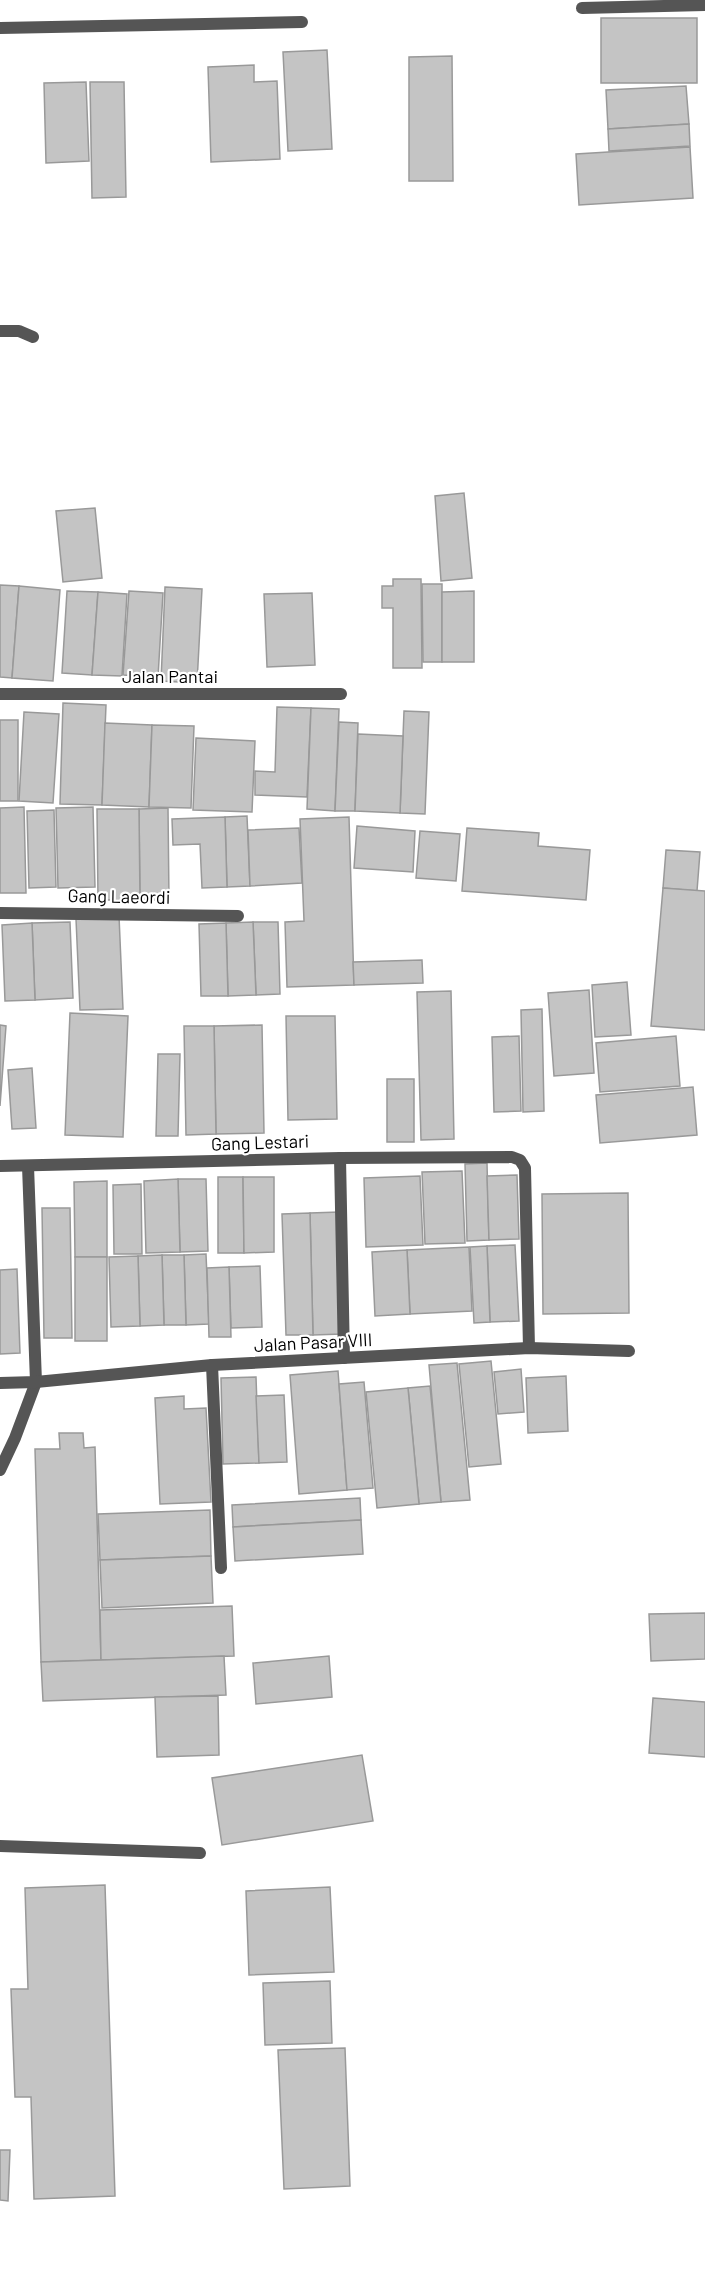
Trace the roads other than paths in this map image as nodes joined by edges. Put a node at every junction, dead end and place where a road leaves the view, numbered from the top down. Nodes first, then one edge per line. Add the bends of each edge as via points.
1 (705, 5) edge
2 (582, 8) dead end
3 (302, 22) dead end
4 (0, 28) edge
5 (0, 331) edge
6 (33, 337) dead end
7 (0, 694) edge
8 (341, 694) dead end
9 (0, 913) edge
10 (238, 916) dead end
11 (340, 1158) junction
12 (0, 1166) edge
13 (28, 1166) junction
14 (529, 1348) junction
15 (629, 1351) dead end
16 (344, 1358) junction
17 (213, 1365) junction
18 (36, 1382) junction
19 (0, 1383) edge
20 (0, 1470) edge
21 (221, 1568) dead end
22 (0, 1846) edge
23 (200, 1853) dead end

1 - 2 street
3 - 4 street
5 - 6 street via 19,331
7 - 8 street, Jalan Pantai
9 - 10 street, Gang Laeordi
11 - 13 street, Gang Lestari
11 - 14 street, Gang Lestari via 520,1160 525,1168
11 - 16 street
12 - 13 street, Gang Lestari
13 - 18 street
14 - 15 street, Jalan Pasar VIII
14 - 16 street, Jalan Pasar VIII
16 - 17 street, Jalan Pasar VIII
17 - 18 street, Jalan Pasar VIII
17 - 21 street
18 - 19 street, Jalan Pasar VIII
18 - 20 street
22 - 23 street

